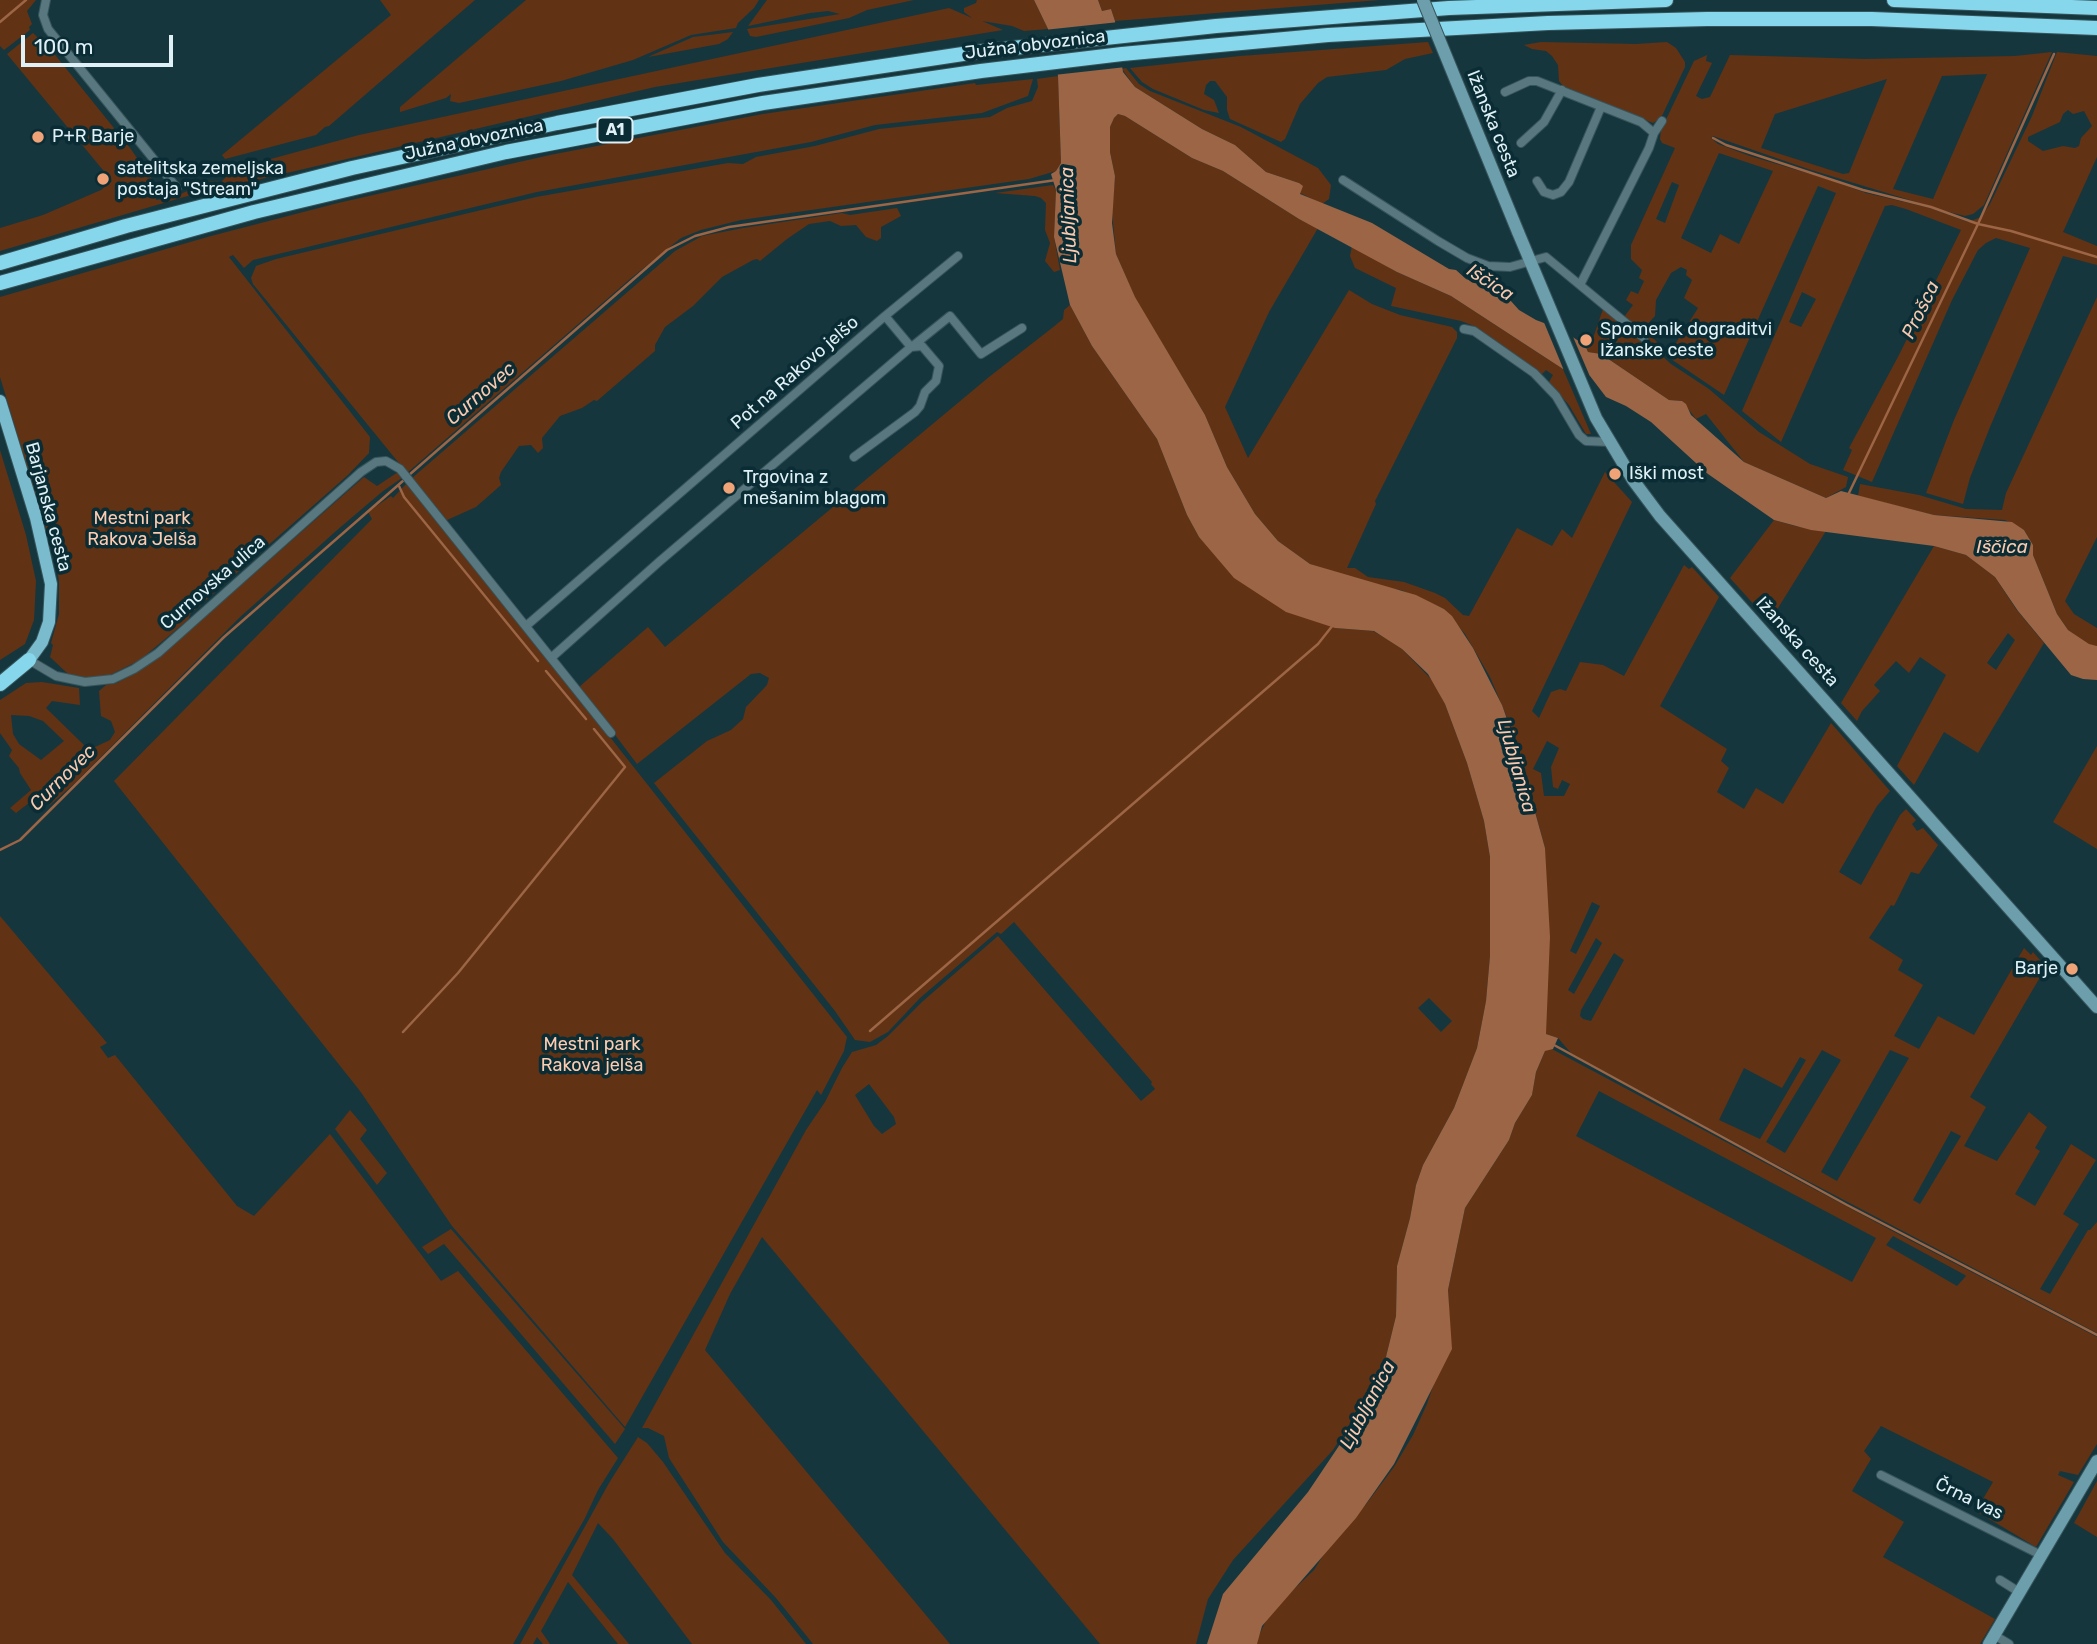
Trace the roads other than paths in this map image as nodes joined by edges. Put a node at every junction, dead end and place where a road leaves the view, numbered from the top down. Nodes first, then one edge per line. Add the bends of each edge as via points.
1 (46, 0) edge
2 (1423, 0) edge
3 (1666, 0) edge
4 (1894, 0) edge
5 (2097, 8) edge
6 (2097, 28) edge
7 (1562, 90) junction
8 (1505, 92) dead end
9 (1601, 107) junction
10 (1662, 121) dead end
11 (1654, 133) junction
12 (1521, 143) dead end
13 (1343, 180) dead end
14 (1537, 181) dead end
15 (177, 188) dead end
16 (958, 256) dead end
17 (1531, 261) junction
18 (0, 263) edge
19 (0, 283) edge
20 (1580, 285) junction
21 (885, 316) junction
22 (1022, 328) dead end
23 (1464, 329) dead end
24 (1644, 338) dead end
25 (911, 347) junction
26 (0, 401) edge
27 (1609, 442) junction
28 (853, 457) dead end
29 (526, 626) junction
30 (551, 658) junction
31 (29, 660) junction
32 (0, 684) edge
33 (611, 733) dead end
34 (2097, 1007) edge
35 (2097, 1461) edge
36 (1881, 1475) dead end
37 (2041, 1555) junction
38 (2000, 1580) dead end
39 (2020, 1592) junction
40 (1991, 1639) edge
41 (2009, 1644) edge

1 - 15 street via 43,15 48,29
2 - 17 main road, Ižanska cesta, bridge
3 - 18 highway, Južna obvoznica / A1 via 1449,8 1216,26 976,52 758,85 449,145
4 - 5 highway
6 - 19 highway, Južna obvoznica / A1 via 1927,20 1694,19 1470,26 1221,44 981,71 764,103 506,152 254,212
7 - 8 street, Ižanska cesta via 1529,81
7 - 9 street, Ižanska cesta
7 - 12 street, Ižanska cesta via 1544,122
9 - 11 street, Ižanska cesta via 1641,122
9 - 14 street, Ižanska cesta via 1561,192 1544,192
10 - 11 street
11 - 20 street
13 - 17 street via 1467,258 1488,266 1510,267
16 - 21 street
17 - 20 street via 1546,257
17 - 27 main road, Ižanska cesta
20 - 24 street
21 - 25 street, Pot na Rakovo jelšo
21 - 29 street, Pot na Rakovo jelšo
22 - 25 street via 981,354 950,316
23 - 27 street via 1474,331 1534,373 1556,396 1581,437 1589,442
25 - 28 street, Pot na Rakovo jelšo via 922,346 939,366 936,381 915,412
25 - 30 street
26 - 31 main road, Barjanska cesta via 51,584 49,622
27 - 34 main road, Ižanska cesta via 1660,516
29 - 30 street
29 - 31 street, Curnovska ulica via 400,469 381,461 361,472 158,653 134,669 113,679 85,682 56,676
30 - 33 street
31 - 32 highway
35 - 37 main road
36 - 37 street, Črna vas
37 - 39 main road
38 - 39 street
39 - 40 main road
40 - 41 street

